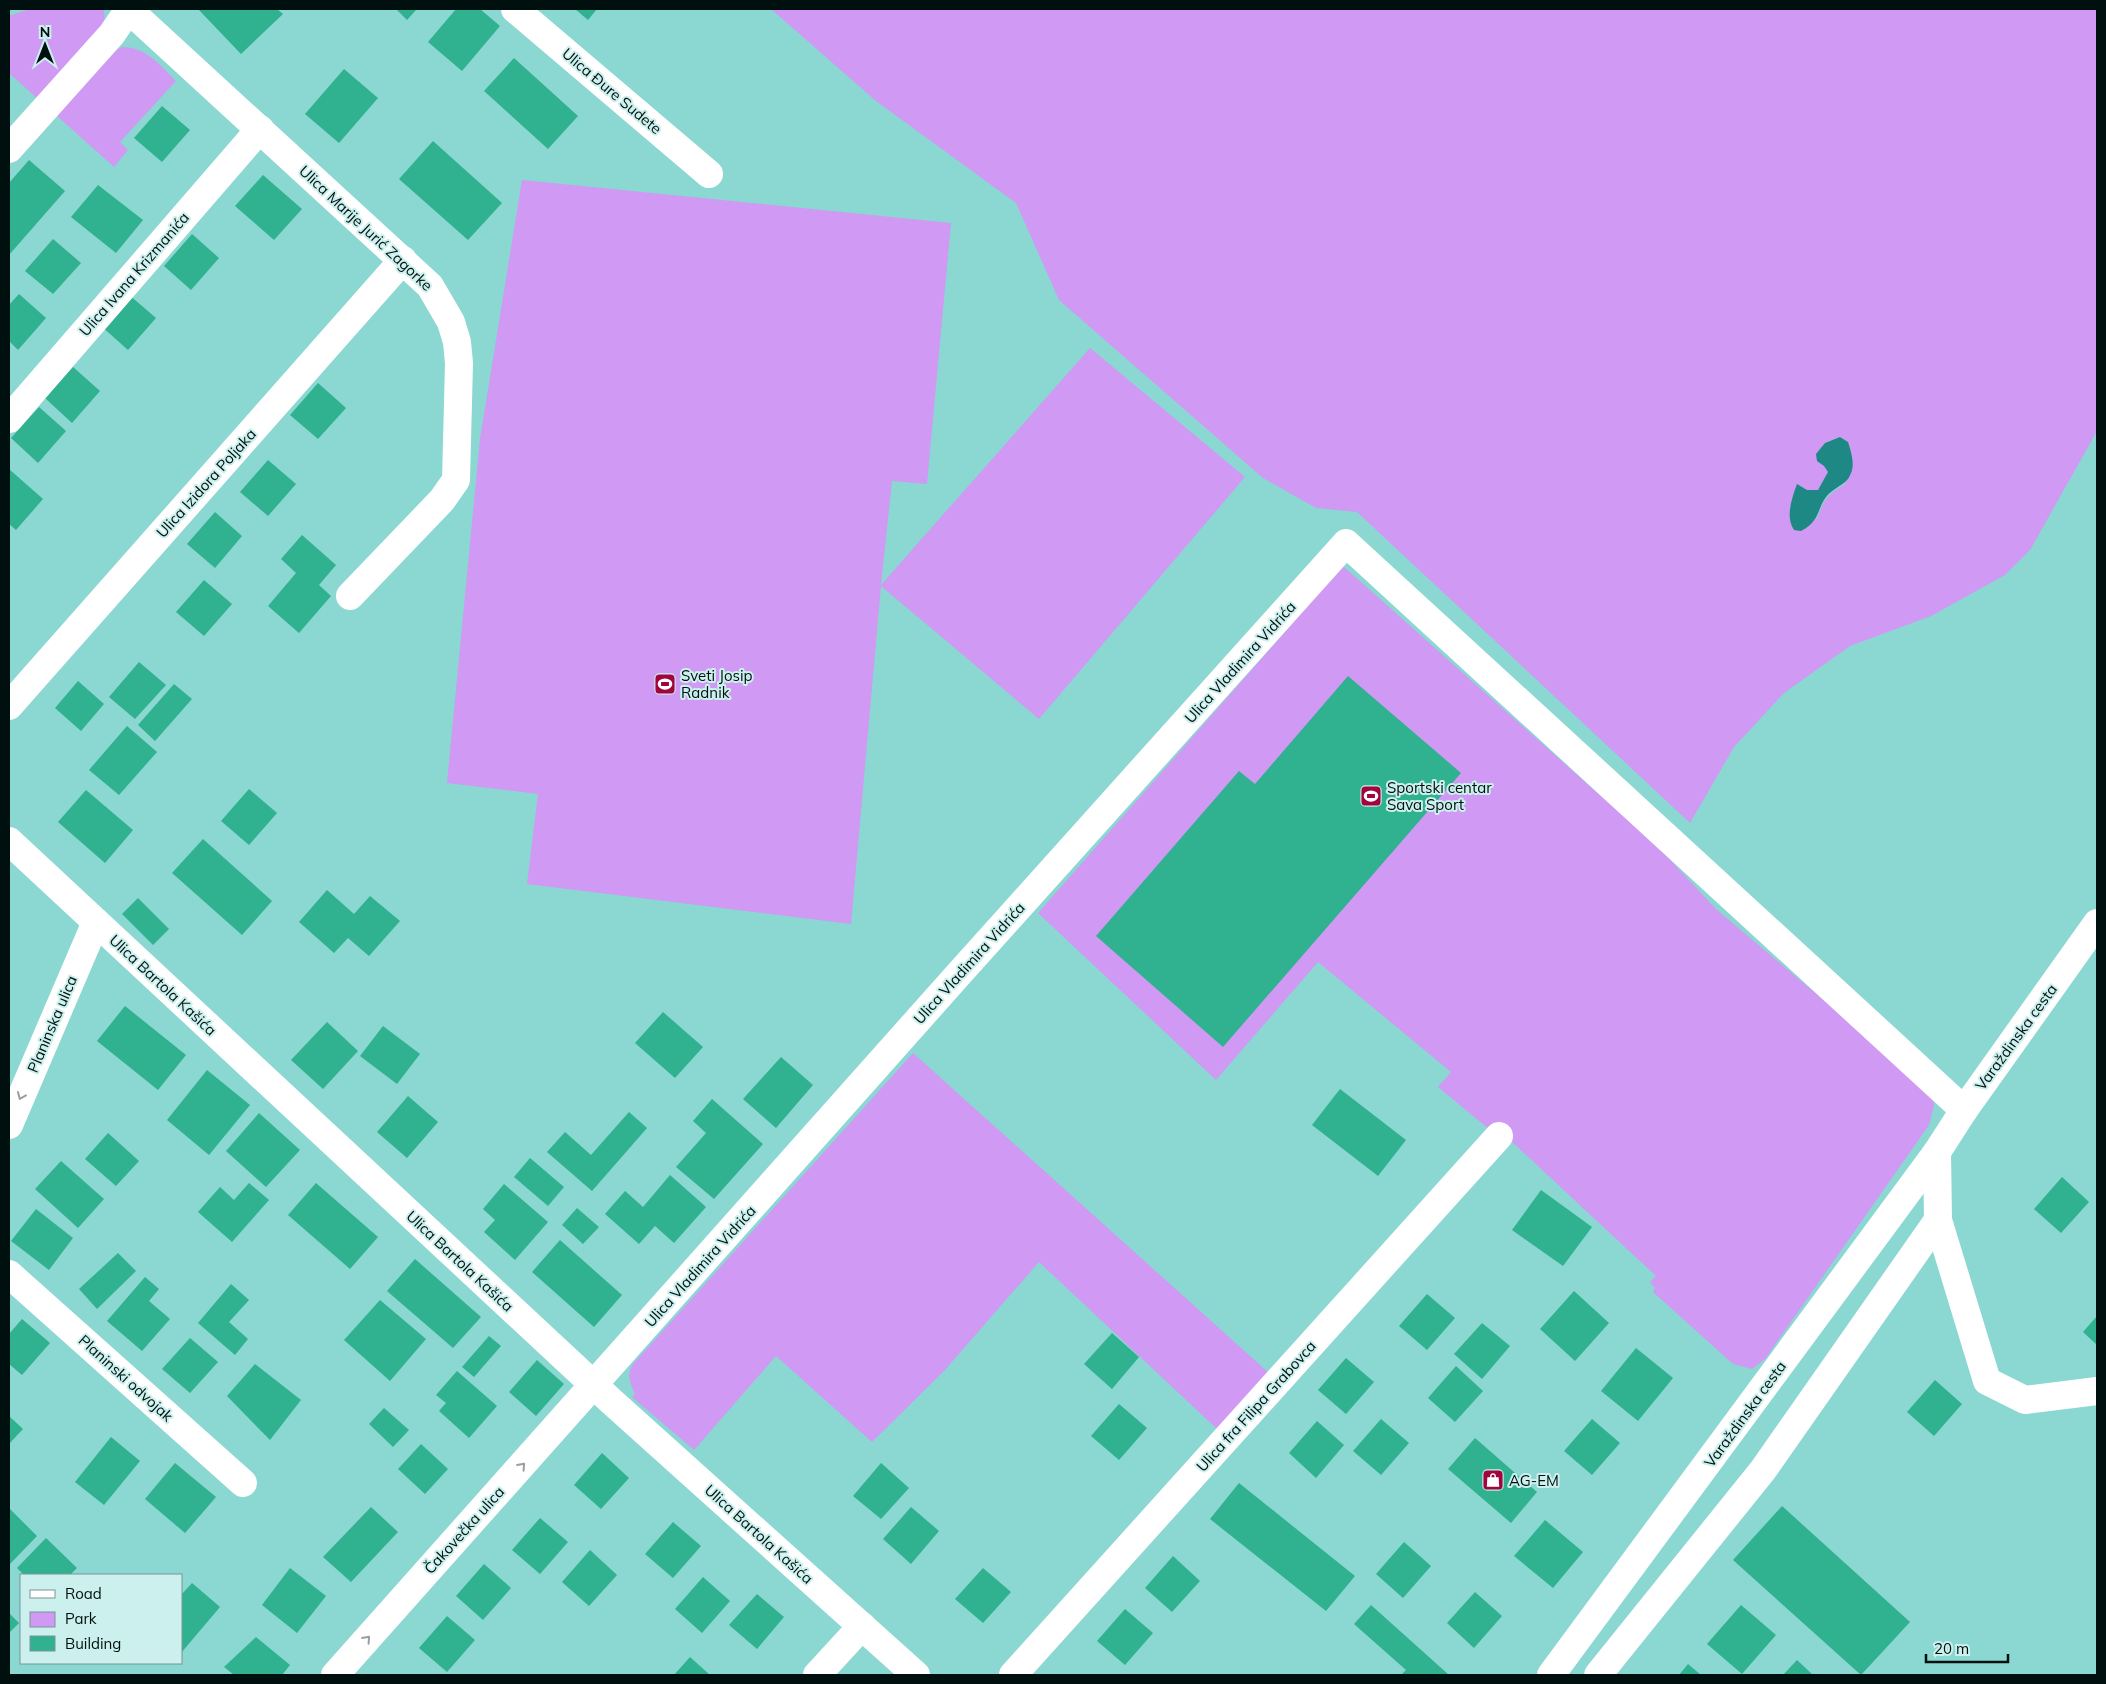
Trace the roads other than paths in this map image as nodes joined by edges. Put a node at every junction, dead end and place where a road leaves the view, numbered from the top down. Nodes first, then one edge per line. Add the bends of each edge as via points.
1 (129, 9) edge
2 (514, 9) edge
3 (260, 129) junction
4 (9, 149) edge
5 (709, 174) dead end
6 (402, 260) junction
7 (9, 419) edge
8 (350, 596) dead end
9 (9, 706) edge
10 (9, 841) edge
11 (96, 922) junction
12 (2097, 924) edge
13 (1964, 1110) junction
14 (9, 1125) edge
15 (1499, 1136) dead end
16 (1937, 1152) junction
17 (1938, 1220) junction
18 (9, 1274) edge
19 (594, 1385) junction
20 (2097, 1391) edge
21 (243, 1483) dead end
22 (862, 1626) junction
23 (334, 1675) edge
24 (817, 1675) edge
25 (916, 1675) edge
26 (1013, 1675) edge
27 (1551, 1675) edge
28 (1598, 1675) edge

1 - 3 street, Ulica Marije Jurić Zagorke
1 - 4 street via 112,34
2 - 5 street, Ulica Đure Sudete
3 - 6 street, Ulica Marije Jurić Zagorke
3 - 7 street, Ulica Ivana Krizmanića
6 - 8 street, Ulica Marije Jurić Zagorke via 430,286 451,322 457,342 456,480 442,500
6 - 9 street, Ulica Izidora Poljaka
10 - 11 street, Ulica Bartola Kašića
11 -> 14 street, Planinska ulica
11 - 19 street, Ulica Bartola Kašića
12 - 13 street, Varaždinska cesta
13 - 16 street, Varaždinska cesta
13 - 19 street, Ulica Vladimira Vidrića via 1346,543
15 - 26 street, Ulica fra Filipa Grabovca
16 - 17 street
16 - 27 street, Varaždinska cesta
17 - 20 street via 1987,1380 2025,1400
17 - 28 street via 1763,1470
18 - 21 street, Planinski odvojak
19 - 22 street, Ulica Bartola Kašića
23 -> 19 street, Čakovečka ulica
22 - 24 street
22 - 25 street, Ulica Bartola Kašića

